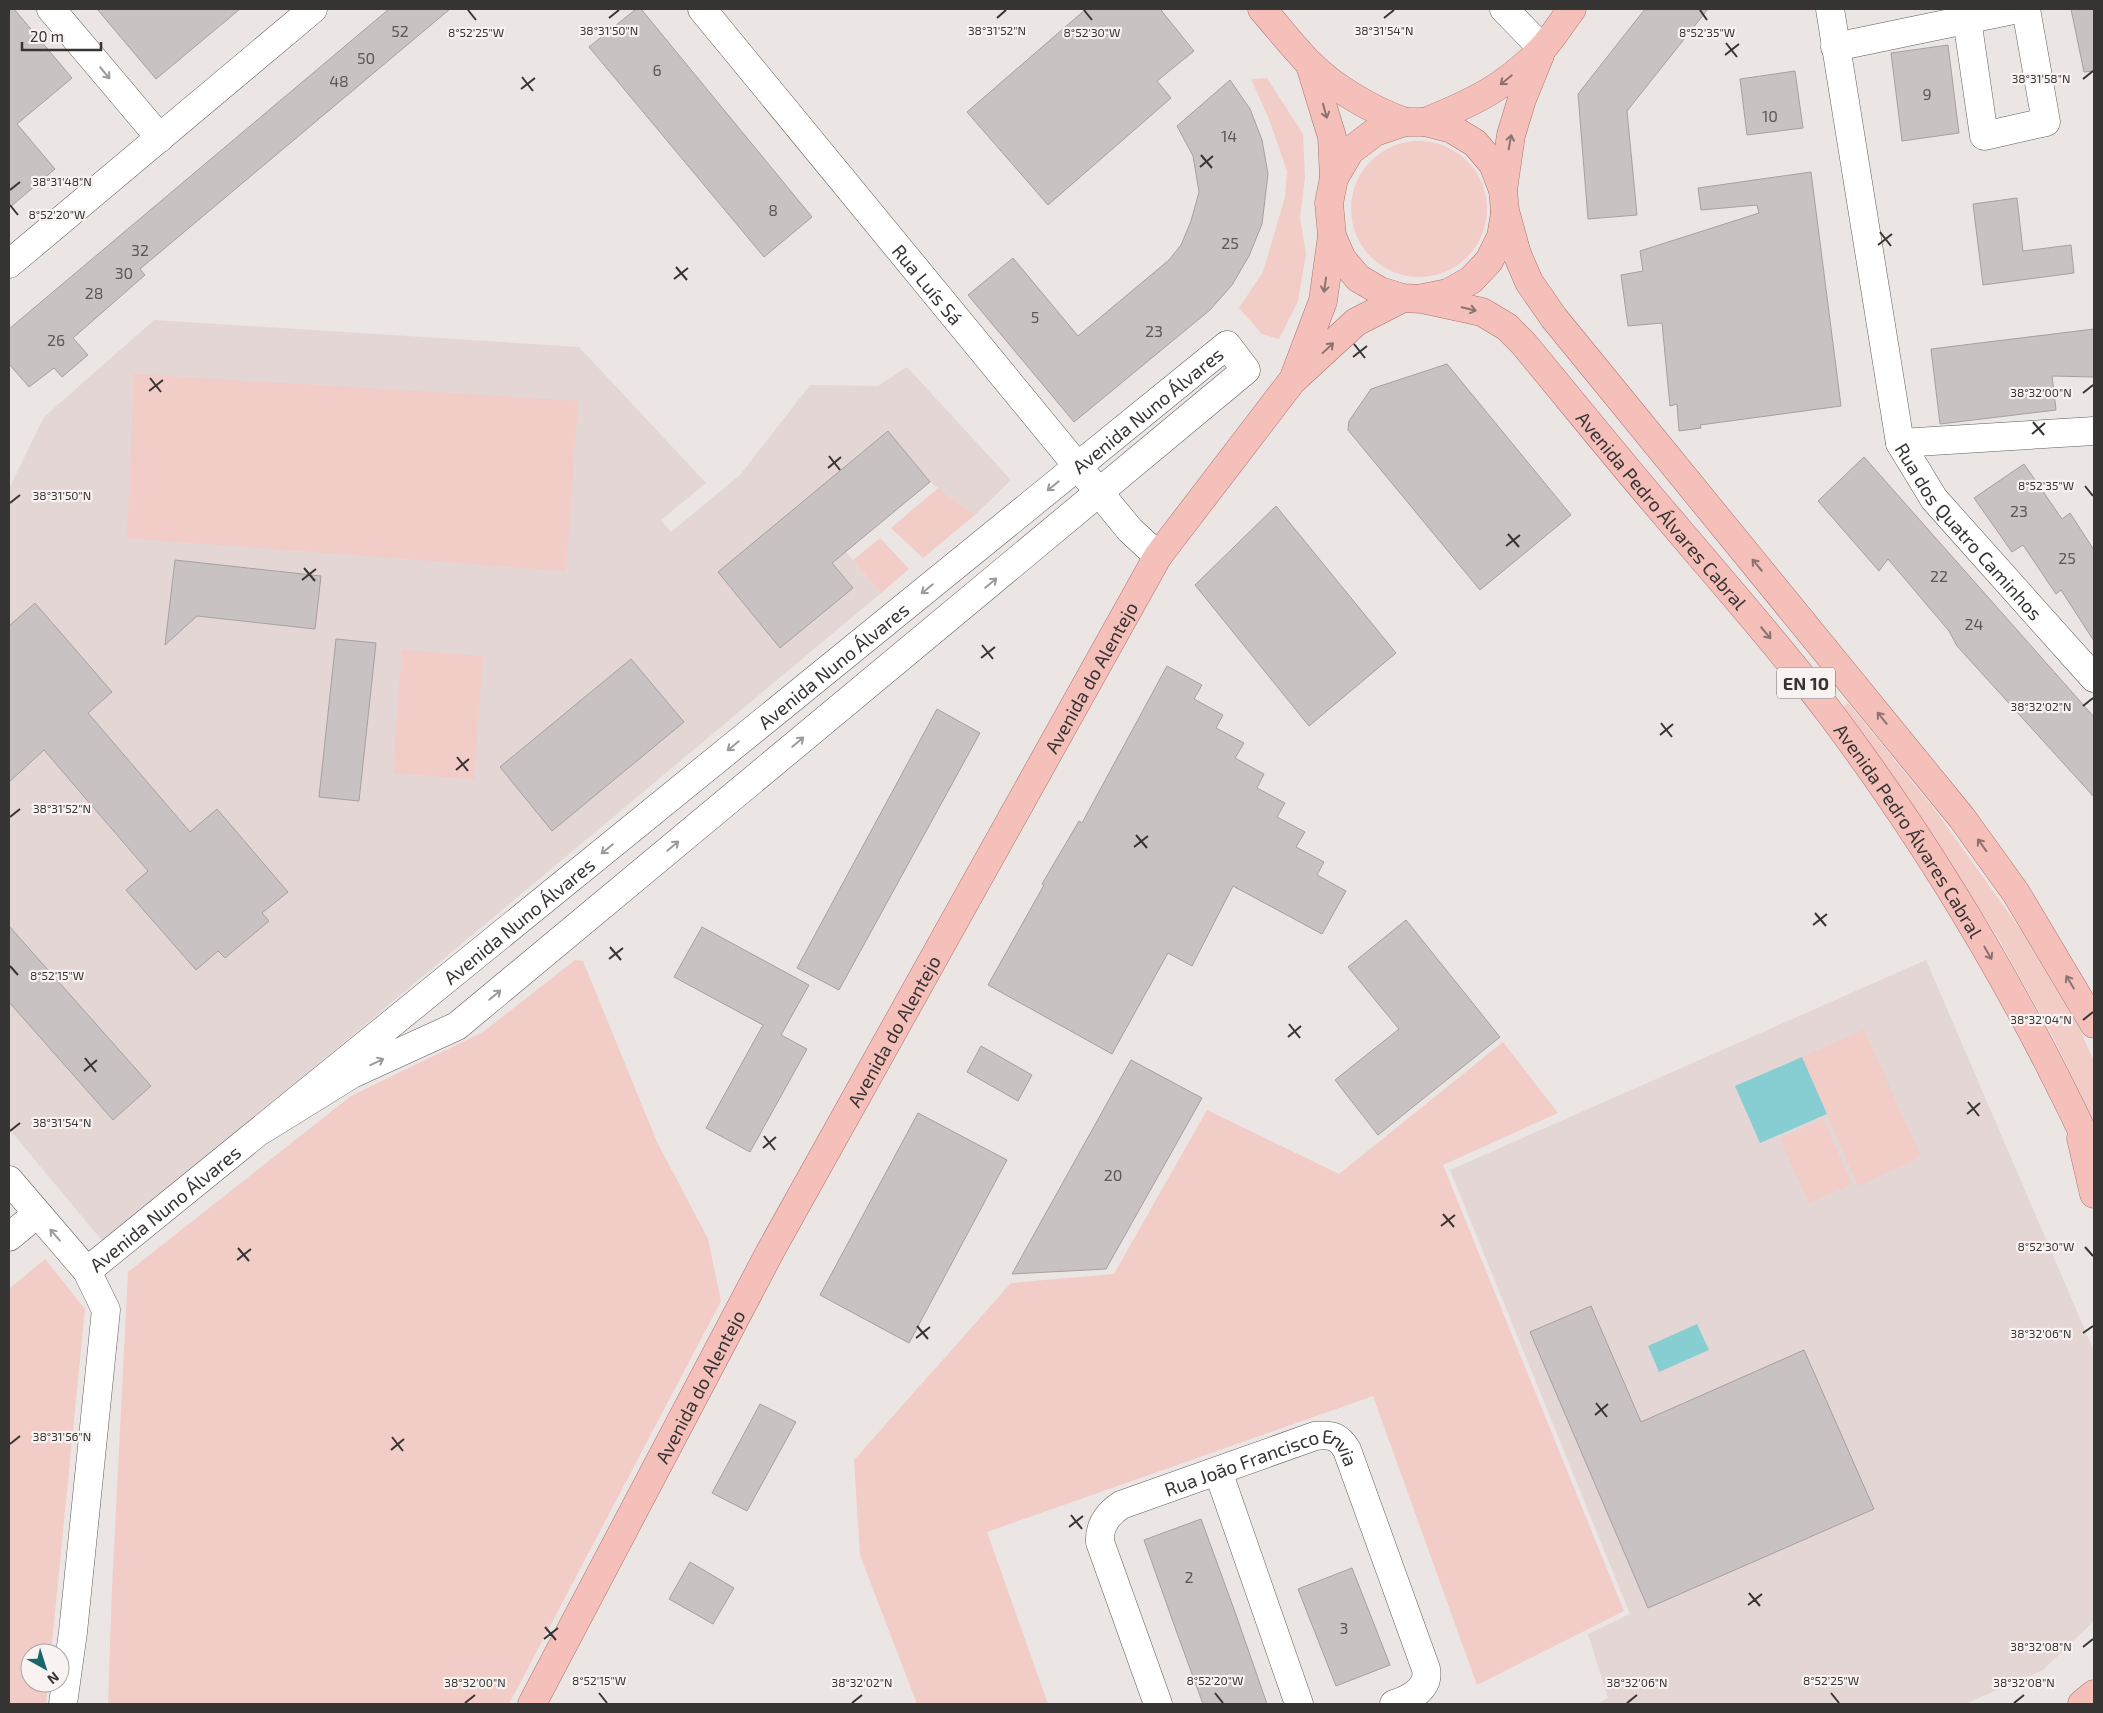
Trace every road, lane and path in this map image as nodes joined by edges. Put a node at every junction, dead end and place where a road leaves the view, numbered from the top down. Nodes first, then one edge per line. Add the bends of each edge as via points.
1 (51, 9) edge
2 (312, 9) edge
3 (702, 9) edge
4 (1262, 9) edge
5 (1504, 9) edge
6 (1572, 9) edge
7 (1830, 9) edge
8 (2018, 9) edge
9 (2026, 9) edge
10 (1967, 19) junction
11 (1835, 46) junction
12 (1542, 48) junction
13 (1310, 65) junction
14 (1415, 122) junction
15 (160, 138) junction
16 (1334, 178) junction
17 (1504, 200) junction
18 (1332, 236) junction
19 (9, 264) edge
20 (1412, 298) junction
21 (1292, 381) junction
22 (2094, 431) edge
23 (1900, 443) junction
24 (1078, 466) junction
25 (1099, 492) junction
26 (1158, 556) junction
27 (2094, 678) edge
28 (435, 989) junction
29 (2094, 1024) edge
30 (457, 1026) junction
31 (2064, 1095) junction
32 (260, 1131) junction
33 (2094, 1156) edge
34 (9, 1180) edge
35 (2094, 1194) edge
36 (37, 1214) junction
37 (9, 1237) edge
38 (87, 1272) junction
39 (1218, 1471) junction
40 (70, 1648) joint
41 (2094, 1694) edge
42 (1398, 1703) edge
43 (78, 1704) edge
44 (532, 1704) edge
45 (1158, 1704) edge
46 (1299, 1704) edge
47 (2082, 1704) edge

1 -> 15 street
2 - 15 street
3 - 24 street, Rua Luís Sá
4 - 13 main road, Avenida Pedro Álvares Cabral
5 - 12 street
6 - 12 main road
7 - 11 street, Rua dos Quatro Caminhos
8 - 10 street
9 - 10 street via 2046,122 1984,136
10 - 11 street
11 - 23 street, Rua dos Quatro Caminhos
12 -> 14 main road via 1495,89 1469,104
17 -> 12 main road via 1511,135
13 - 14 main road, Avenida Pedro Álvares Cabral via 1359,102 1385,115
13 -> 16 main road, Avenida Pedro Álvares Cabral via 1332,137
14 - 16 main road, Avenida Pedro Álvares Cabral via 1375,132 1350,152
14 - 17 main road, Avenida Pedro Álvares Cabral via 1452,129 1475,143 1493,164
15 - 19 street
16 - 18 main road, Avenida Pedro Álvares Cabral via 1329,203
17 - 20 main road, Avenida Pedro Álvares Cabral via 1501,237 1489,261 1471,280 1448,293
29 -> 17 main road, Avenida Pedro Álvares Cabral / EN 10 via 2016,892 1962,818 1554,318 1529,282 1517,254
18 - 20 main road, Avenida Pedro Álvares Cabral via 1342,259 1358,278 1380,291
18 -> 21 main road, Avenida do Alentejo via 1323,301
21 -> 20 main road, Avenida do Alentejo via 1356,322
20 -> 31 main road, Avenida Pedro Álvares Cabral / EN 10 via 1482,312 1523,343 1810,687 1876,777 1947,884 2001,976
21 - 26 main road, Avenida do Alentejo
22 - 23 street
23 - 27 street, Rua dos Quatro Caminhos via 1934,499
24 - 25 street, Rua Luís Sá
24 - 25 street, Avenida Nuno Álvares via 1227,345 1246,370
24 -> 28 street, Avenida Nuno Álvares
25 - 26 street, Rua Luís Sá via 1130,530
30 -> 25 street, Avenida Nuno Álvares
26 - 44 main road, Avenida do Alentejo via 766,1259
28 - 30 street via 430,1001 432,1018
28 - 32 street, Avenida Nuno Álvares
32 -> 30 street, Avenida Nuno Álvares via 352,1074
31 - 33 main road, Avenida Pedro Álvares Cabral / EN 10
31 - 35 main road via 2086,1154
32 - 38 street, Avenida Nuno Álvares
34 - 36 street
36 - 37 street
38 -> 36 street
38 - 40 street, Avenida Nuno Álvares via 106,1310
39 - 42 street, Rua João Francisco Envia via 1316,1436 1332,1435 1344,1444 1426,1669 1422,1687
39 - 45 street, Rua João Francisco Envia via 1121,1506 1110,1514 1101,1530 1100,1542
39 - 46 street
40 - 43 street, Avenida Nuno Álvares
41 - 47 main road

